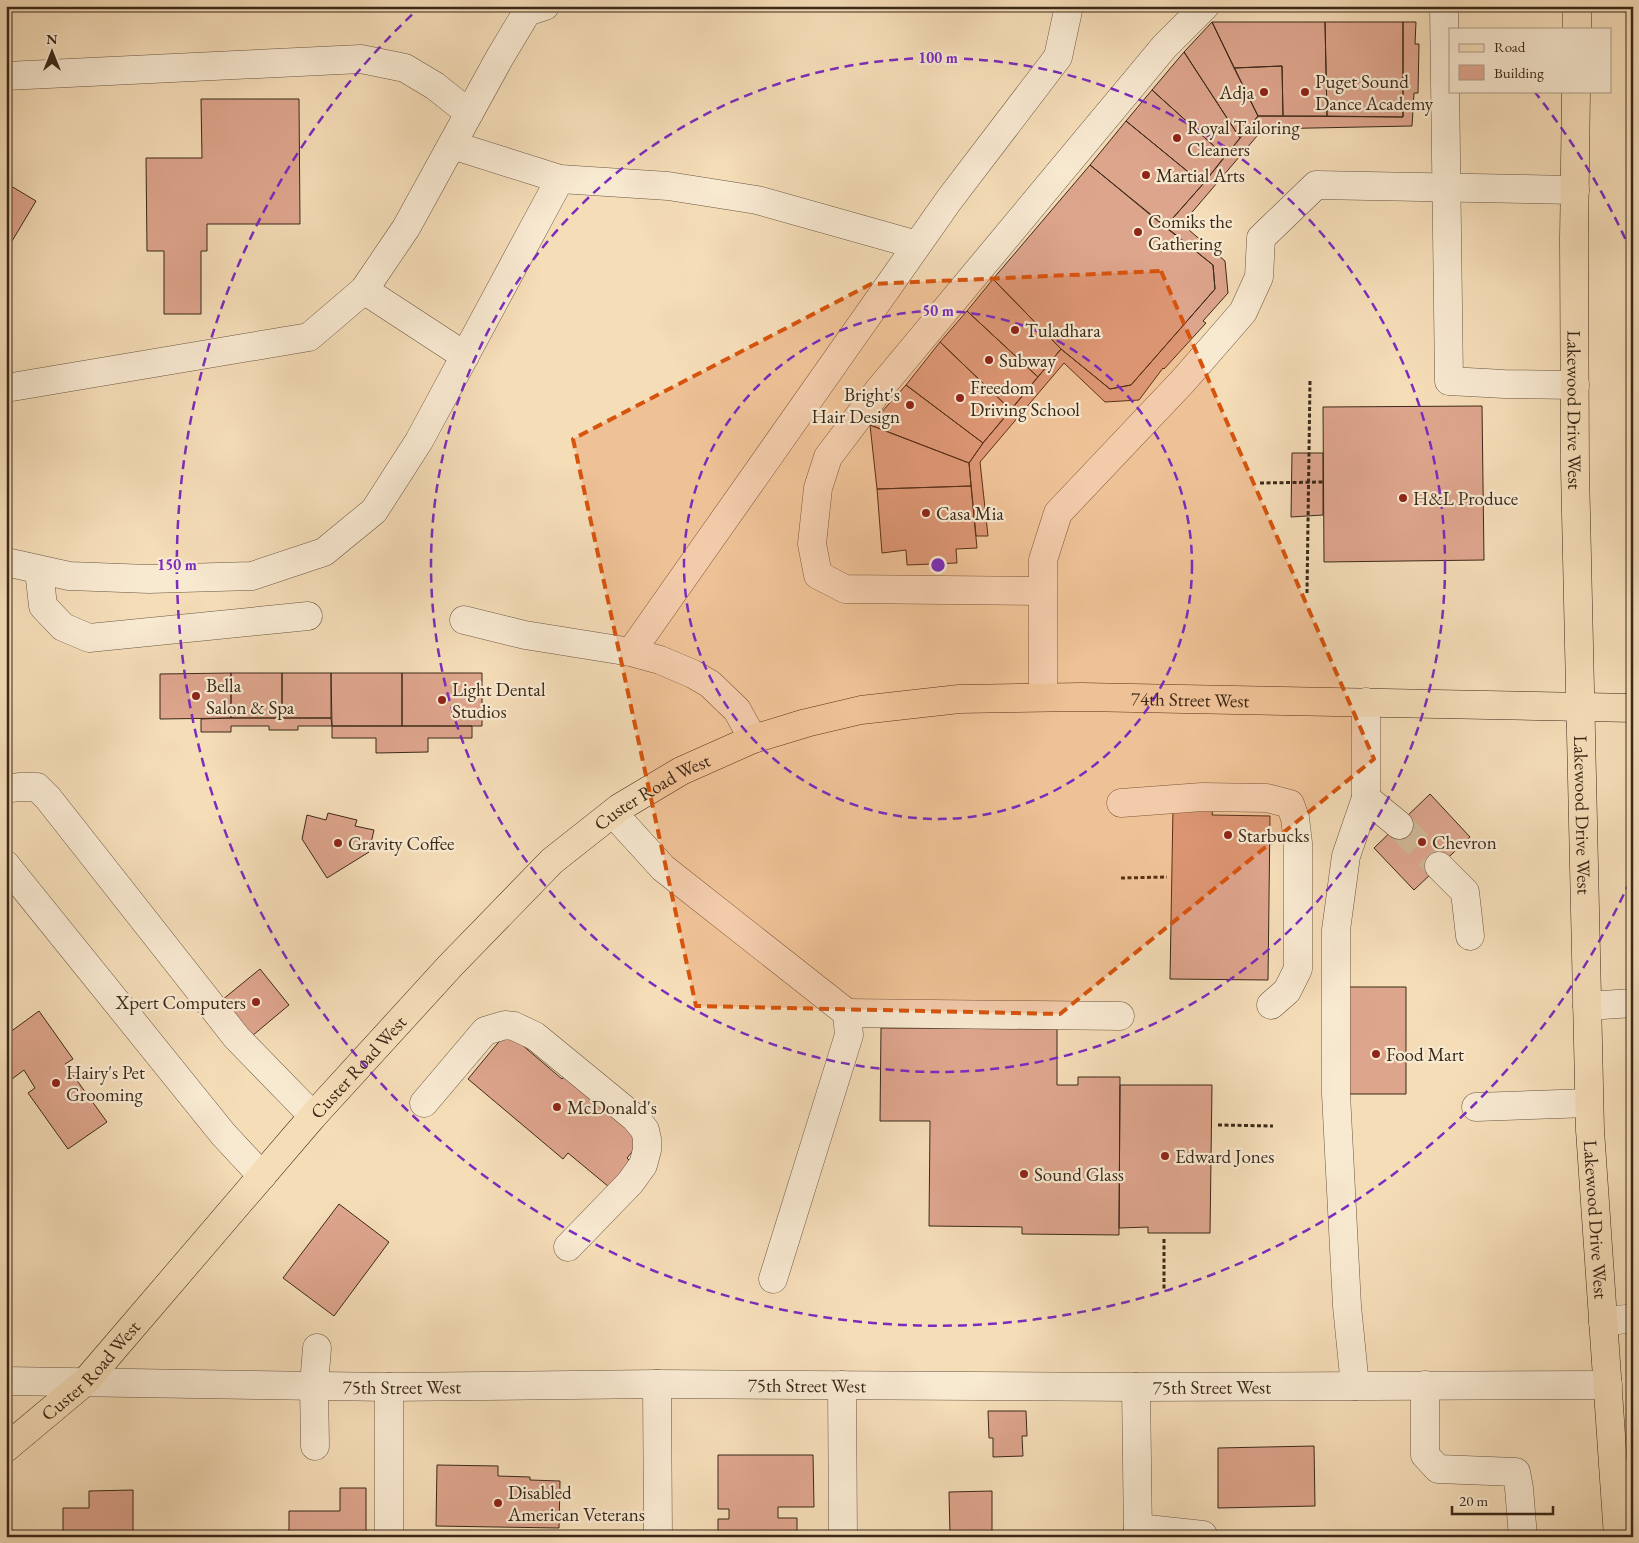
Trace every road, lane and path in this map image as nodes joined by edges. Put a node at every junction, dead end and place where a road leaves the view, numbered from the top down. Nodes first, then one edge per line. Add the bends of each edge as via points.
1 (545, 6) edge
2 (1068, 6) edge
3 (1205, 6) edge
4 (1444, 6) edge
5 (1577, 6) edge
6 (1577, 28) edge
7 (6, 76) edge
8 (1576, 92) edge
9 (469, 113) junction
10 (452, 145) junction
11 (560, 179) junction
12 (1448, 188) junction
13 (1574, 190) junction
14 (917, 245) junction
15 (364, 290) junction
16 (465, 356) junction
17 (1310, 381) dead end
18 (1574, 385) junction
19 (6, 388) edge
20 (1308, 482) junction
21 (1323, 482) dead end
22 (1260, 483) dead end
23 (6, 562) edge
24 (39, 570) junction
25 (1042, 591) junction
26 (1307, 593) dead end
27 (308, 616) dead end
28 (464, 620) dead end
29 (631, 652) junction
30 (1043, 697) junction
31 (1366, 702) junction
32 (1580, 707) junction
33 (1633, 708) edge
34 (754, 739) junction
35 (6, 789) edge
36 (1366, 798) junction
37 (1121, 803) dead end
38 (613, 813) junction
39 (1399, 825) tunnel mouth
40 (6, 865) edge
41 (1439, 866) tunnel mouth
42 (1167, 877) dead end
43 (1121, 878) dead end
44 (1470, 936) dead end
45 (1633, 1003) edge
46 (1271, 1005) dead end
47 (1587, 1006) junction
48 (847, 1013) junction
49 (1120, 1016) dead end
50 (424, 1103) dead end
51 (1589, 1103) junction
52 (1476, 1107) dead end
53 (313, 1116) junction
54 (1218, 1125) dead end
55 (1273, 1126) dead end
56 (262, 1176) junction
57 (1164, 1239) dead end
58 (568, 1247) dead end
59 (774, 1279) dead end
60 (1164, 1290) dead end
61 (1633, 1318) edge
62 (1603, 1322) junction
63 (317, 1348) dead end
64 (6, 1380) edge
65 (86, 1381) junction
66 (657, 1384) junction
67 (314, 1385) junction
68 (842, 1385) junction
69 (1424, 1385) junction
70 (1608, 1385) junction
71 (389, 1386) junction
72 (1136, 1386) junction
73 (1355, 1386) junction
74 (315, 1446) dead end
75 (6, 1448) edge
76 (1138, 1532) edge
77 (389, 1537) edge
78 (658, 1537) edge
79 (843, 1537) edge
80 (1203, 1537) edge
81 (1522, 1537) edge
82 (1618, 1537) edge

1 - 9 street via 527,12
2 - 14 street via 1058,57
3 - 25 street via 1164,47 878,391 828,457 818,488 812,544 818,575 845,589
4 - 12 street
5 - 6 main road
7 - 9 street via 361,59 406,68
8 - 13 main road, Lakewood Drive West
9 - 10 street
10 - 11 street
10 - 15 street via 406,228
11 - 14 street via 668,186 757,200
11 - 16 street
12 - 13 street
12 - 18 street via 1449,381
12 - 25 street via 1316,186 1261,238 1259,277 1243,312 1183,381 1058,513 1043,560
13 - 18 main road, Lakewood Drive West
14 - 29 street
15 - 16 street
15 - 19 street via 308,337
16 - 24 street via 419,441 374,511 324,552 252,576 148,579 69,576
17 - 20 path
18 - 32 main road, Lakewood Drive West
20 - 21 path
20 - 22 path
20 - 26 path
23 - 24 street
24 - 27 street via 43,606 63,627 89,638
25 - 30 street
28 - 29 street
29 - 34 street via 660,660 710,684 737,710
30 - 31 main road, 74th Street West
30 - 34 main road, 74th Street West via 959,699 861,710 806,722
31 - 32 main road, 74th Street West
31 - 36 street
32 - 33 main road, 74th Street West
32 - 47 main road, Lakewood Drive West
34 - 38 main road, Custer Road West via 681,771
35 - 53 street via 37,787 48,798 237,1038
36 - 39 street
36 - 73 street via 1346,856 1336,930 1338,1147
37 - 46 street via 1202,797 1267,798 1290,804 1298,843 1298,969 1287,991
38 - 48 street via 664,868
38 - 53 main road, Custer Road West via 552,861 450,966
40 - 56 street via 223,1134
41 - 44 street via 1465,892
42 - 43 path
45 - 47 street
47 - 51 main road, Lakewood Drive West
48 - 49 street
48 - 59 street via 849,1035
50 - 58 street via 485,1031 505,1025 535,1036 635,1118 645,1130 647,1140 643,1165 630,1184
51 - 52 street
51 - 62 main road, Lakewood Drive West
53 - 56 main road, Custer Road West
54 - 55 path
56 - 65 main road, Custer Road West
57 - 60 path
61 - 62 street
62 - 70 main road, Lakewood Drive West
63 - 67 street
64 - 65 street, 75th Street West
65 - 67 street, 75th Street West
65 - 75 main road, Custer Road West
66 - 68 street, 75th Street West
66 - 71 street, 75th Street West
66 - 78 street
67 - 71 street, 75th Street West
67 - 74 street
68 - 72 street, 75th Street West
68 - 79 street
69 - 70 street, 75th Street West
69 - 73 street, 75th Street West
69 - 81 street via 1425,1455 1438,1470 1516,1472
70 - 82 main road, Lakewood Drive West
71 - 77 street
72 - 73 street, 75th Street West
72 - 76 street
76 - 80 street

